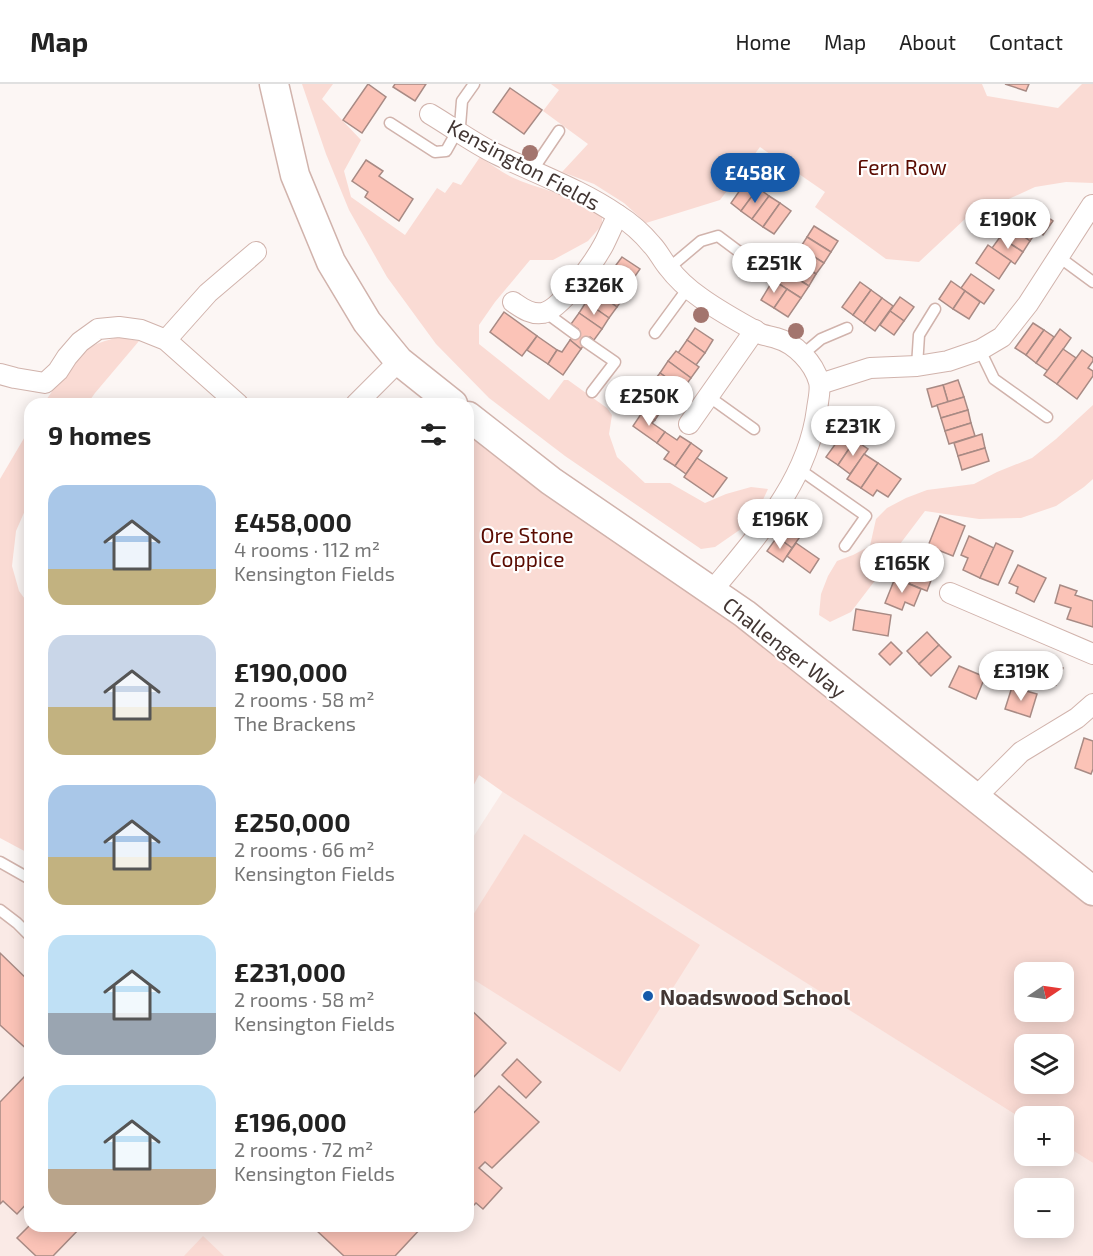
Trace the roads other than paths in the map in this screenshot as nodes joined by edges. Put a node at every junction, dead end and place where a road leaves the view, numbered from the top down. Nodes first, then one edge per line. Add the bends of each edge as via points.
1 (274, 84) edge
2 (474, 84) edge
3 (430, 114) dead end
4 (390, 123) dead end
5 (458, 131) junction
6 (559, 131) dead end
7 (532, 171) junction
8 (1092, 205) edge
9 (618, 215) junction
10 (256, 252) dead end
11 (1059, 257) junction
12 (750, 260) dead end
13 (669, 268) junction
14 (1093, 282) edge
15 (688, 288) junction
16 (513, 302) dead end
17 (935, 309) dead end
18 (545, 312) junction
19 (847, 328) dead end
20 (755, 330) junction
21 (655, 333) dead end
22 (575, 334) dead end
23 (166, 340) junction
24 (586, 342) dead end
25 (980, 350) junction
26 (802, 356) junction
27 (399, 361) junction
28 (917, 366) junction
29 (0, 374) edge
30 (820, 384) junction
31 (592, 392) dead end
32 (708, 396) junction
33 (231, 398) edge
34 (362, 398) edge
35 (445, 398) edge
36 (1047, 417) dead end
37 (474, 421) edge
38 (689, 424) dead end
39 (754, 429) dead end
40 (799, 469) junction
41 (845, 546) dead end
42 (712, 591) junction
43 (950, 593) dead end
44 (1093, 654) edge
45 (1093, 704) edge
46 (976, 797) junction
47 (0, 862) edge
48 (24, 876) edge
49 (1093, 891) edge
50 (0, 910) edge
51 (24, 930) edge

1 - 27 street via 295,175 331,262 367,322
2 - 5 lane via 462,100
3 - 5 street, Kensington Fields
4 - 5 lane via 435,152 446,151
5 - 7 street, Kensington Fields
6 - 7 lane
7 - 9 street, Kensington Fields
8 - 11 street
9 - 13 street, Kensington Fields via 653,245
9 - 18 street, Kensington Fields via 591,264 561,301
10 - 23 street via 208,293
11 - 14 lane
11 - 25 street via 1002,337
12 - 13 lane via 718,237 701,241
13 - 15 street, Kensington Fields
15 - 20 street, Kensington Fields
15 - 21 lane
16 - 18 street via 527,311
17 - 28 lane via 919,335
18 - 22 lane
19 - 26 lane via 821,339
20 - 26 street, Kensington Fields via 778,338
20 - 32 street
23 - 29 street via 141,330 98,329 80,342 45,383
23 - 33 street
24 - 31 lane via 615,362
25 - 28 street via 948,362
25 - 36 lane via 994,379
26 - 30 street, Kensington Fields
27 - 34 street
27 - 35 street
28 - 30 street via 870,368
30 - 40 street via 816,423
32 - 38 street
32 - 39 lane
37 - 42 street, Challenger Way via 551,482
40 - 41 lane via 866,516
40 - 42 street via 784,499
42 - 46 street, Challenger Way
43 - 44 street
45 - 46 street via 1021,752
46 - 49 street, Challenger Way
47 - 48 lane
50 - 51 lane

